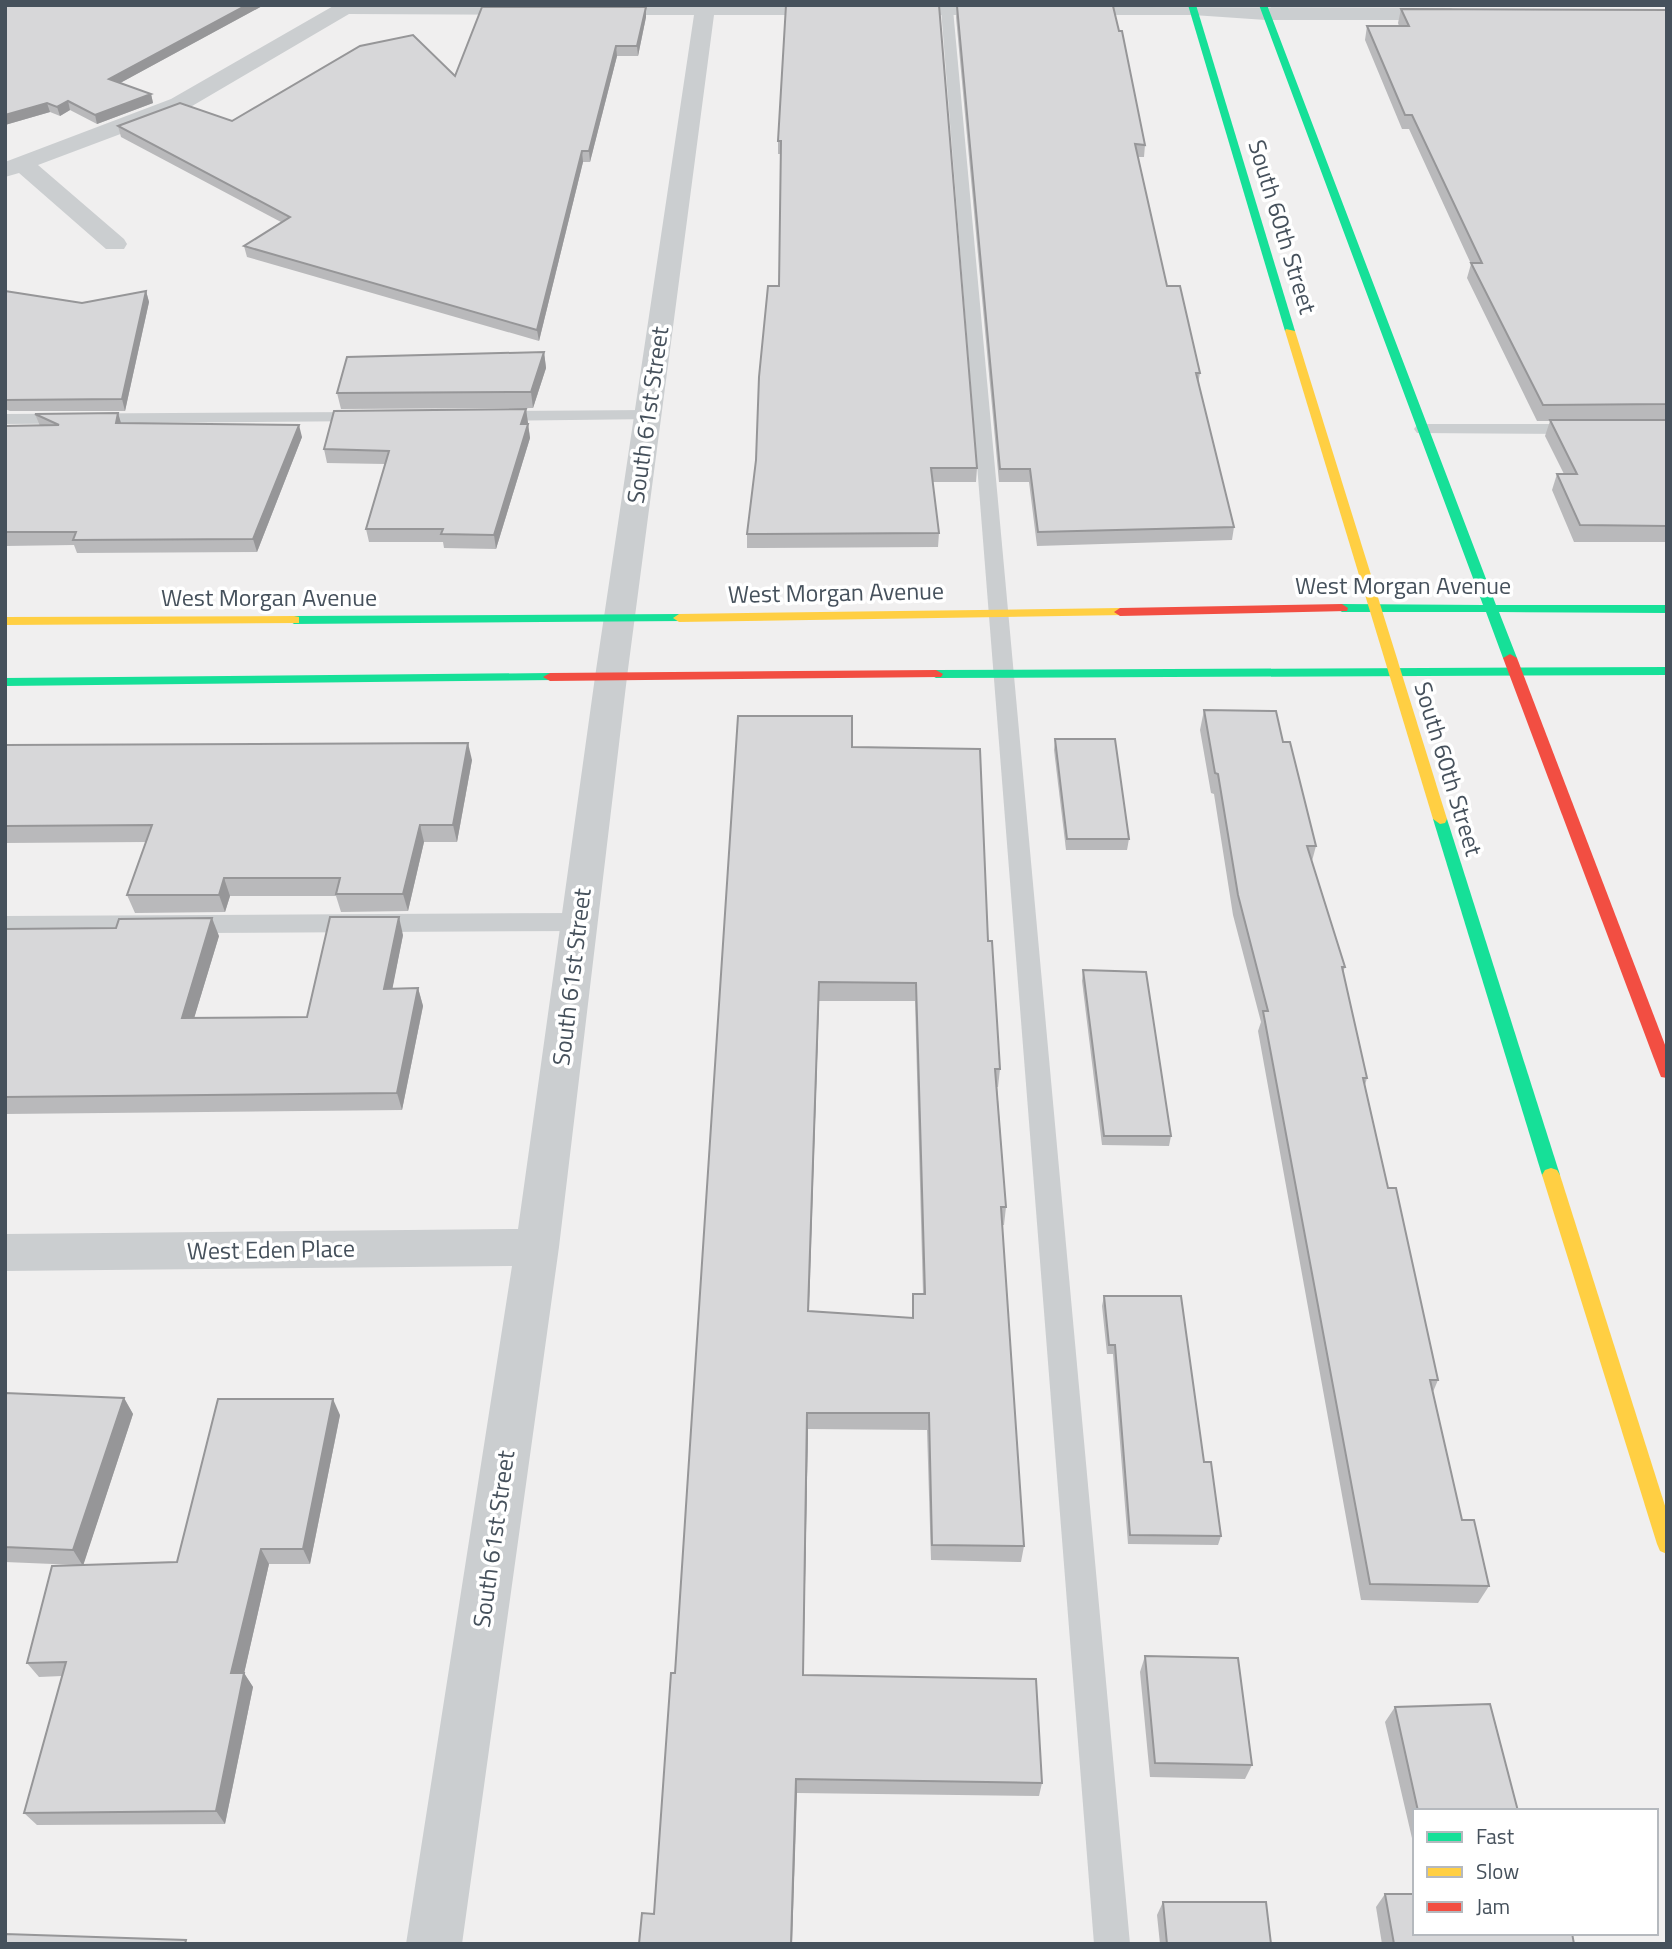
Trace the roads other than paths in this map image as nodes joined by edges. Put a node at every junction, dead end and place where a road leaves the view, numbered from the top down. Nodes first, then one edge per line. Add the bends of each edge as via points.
1 (348, 7) edge
2 (917, 7) edge
3 (1193, 7) edge
4 (554, 9) edge
5 (581, 9) edge
6 (947, 9) junction
7 (705, 10) junction
8 (1264, 10) edge
9 (1472, 15) edge
10 (15, 167) edge
11 (115, 244) dead end
12 (648, 415) junction
13 (380, 416) edge
14 (477, 416) edge
15 (5, 419) edge
16 (1600, 428) edge
17 (1423, 429) junction
18 (1374, 608) junction
19 (1490, 608) junction
20 (1667, 609) edge
21 (1000, 613) junction
22 (620, 619) junction
23 (5, 621) edge
24 (1394, 671) junction
25 (1512, 671) junction
26 (1667, 671) edge
27 (1002, 673) junction
28 (611, 677) junction
29 (5, 682) edge
30 (579, 922) junction
31 (5, 925) edge
32 (1667, 1072) edge
33 (537, 1247) junction
34 (5, 1253) edge
35 (1667, 1544) edge
36 (434, 1944) edge
37 (1112, 1944) edge

1 - 4 street
1 - 10 street via 179,104
2 - 6 street
2 - 7 street
3 - 6 street
3 - 8 street
3 - 18 main road, South 60th Street
5 - 7 street
6 - 21 lane
7 - 12 street, South 61st Street
8 - 9 street
8 - 17 main road
10 - 11 street
12 - 14 lane
12 - 22 street, South 61st Street
13 - 15 lane
16 - 17 lane
17 - 19 main road
18 - 19 main road, West Morgan Avenue
18 - 21 main road, West Morgan Avenue
18 - 24 main road, South 60th Street
19 - 20 main road, West Morgan Avenue
19 - 25 main road
21 - 22 main road, West Morgan Avenue
21 - 27 lane
22 - 23 main road, West Morgan Avenue
22 - 28 street, South 61st Street
24 - 25 main road
24 - 27 main road
24 - 35 main road, South 60th Street
25 - 26 main road
25 - 32 main road
27 - 28 main road
27 - 37 lane
28 - 29 main road
28 - 30 street, South 61st Street
30 - 31 lane
30 - 33 street, South 61st Street
33 - 34 street, West Eden Place
33 - 36 street, South 61st Street

